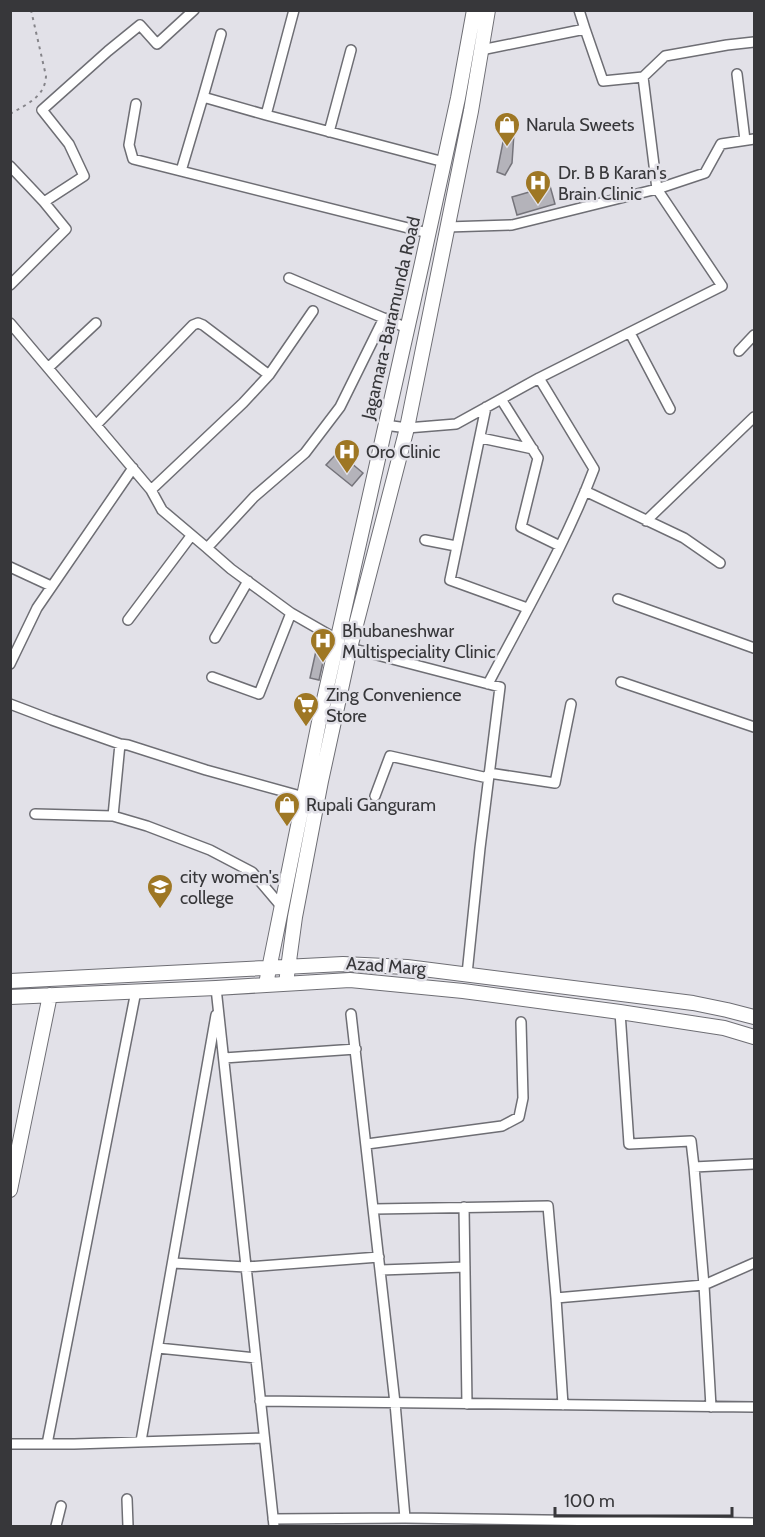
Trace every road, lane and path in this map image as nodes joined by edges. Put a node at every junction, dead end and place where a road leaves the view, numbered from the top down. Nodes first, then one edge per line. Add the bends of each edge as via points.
1 (31, 10) edge
2 (194, 10) edge
3 (294, 10) edge
4 (474, 10) edge
5 (488, 10) edge
6 (579, 10) edge
7 (585, 29) junction
8 (221, 34) dead end
9 (754, 42) edge
10 (351, 50) dead end
11 (481, 50) junction
12 (737, 74) dead end
13 (643, 77) junction
14 (203, 97) junction
15 (136, 104) dead end
16 (10, 114) edge
17 (266, 116) junction
18 (329, 132) junction
19 (749, 140) edge
20 (444, 162) junction
21 (10, 166) edge
22 (181, 171) junction
23 (657, 189) junction
24 (44, 202) junction
25 (447, 227) junction
26 (428, 233) junction
27 (290, 278) dead end
28 (10, 285) edge
29 (313, 311) dead end
30 (384, 318) junction
31 (96, 322) dead end
32 (10, 323) edge
33 (407, 328) junction
34 (630, 333) junction
35 (754, 335) edge
36 (739, 351) dead end
37 (48, 368) junction
38 (269, 375) junction
39 (539, 378) junction
40 (501, 399) junction
41 (486, 407) junction
42 (670, 408) dead end
43 (754, 417) edge
44 (96, 425) junction
45 (385, 425) junction
46 (407, 428) junction
47 (481, 438) junction
48 (533, 449) junction
49 (133, 468) junction
50 (151, 490) junction
51 (585, 491) junction
52 (646, 521) junction
53 (191, 536) junction
54 (425, 540) dead end
55 (456, 546) junction
56 (560, 546) junction
57 (207, 548) junction
58 (720, 562) dead end
59 (10, 567) edge
60 (248, 581) junction
61 (51, 586) junction
62 (618, 599) dead end
63 (527, 608) junction
64 (291, 613) junction
65 (128, 620) dead end
66 (215, 638) dead end
67 (344, 644) junction
68 (754, 648) edge
69 (10, 664) edge
70 (212, 678) dead end
71 (621, 682) dead end
72 (488, 684) junction
73 (10, 704) edge
74 (571, 704) dead end
75 (754, 727) edge
76 (120, 744) junction
77 (489, 776) junction
78 (304, 796) junction
79 (375, 796) dead end
80 (35, 814) dead end
81 (113, 816) junction
82 (281, 906) junction
83 (288, 966) junction
84 (268, 967) junction
85 (467, 974) junction
86 (10, 981) edge
87 (286, 983) junction
88 (266, 984) junction
89 (216, 988) junction
90 (136, 992) junction
91 (50, 995) junction
92 (10, 997) edge
93 (218, 1004) junction
94 (620, 1012) junction
95 (351, 1014) dead end
96 (754, 1017) edge
97 (521, 1022) dead end
98 (754, 1037) edge
99 (356, 1049) junction
100 (224, 1058) junction
101 (16, 1134) edge
102 (367, 1144) junction
103 (754, 1164) edge
104 (694, 1167) junction
105 (10, 1190) edge
106 (464, 1208) junction
107 (374, 1209) junction
108 (379, 1257) junction
109 (173, 1263) junction
110 (754, 1263) edge
111 (246, 1267) junction
112 (465, 1267) junction
113 (381, 1270) junction
114 (704, 1285) junction
115 (556, 1298) junction
116 (158, 1348) junction
117 (256, 1358) junction
118 (261, 1401) junction
119 (395, 1403) junction
120 (466, 1404) junction
121 (563, 1405) junction
122 (711, 1407) junction
123 (754, 1407) edge
124 (264, 1438) junction
125 (141, 1441) junction
126 (10, 1444) edge
127 (47, 1444) junction
128 (127, 1499) dead end
129 (61, 1506) dead end
130 (405, 1518) junction
131 (273, 1523) edge
132 (754, 1523) edge
133 (723, 1525) edge
134 (56, 1527) edge
135 (128, 1527) edge

1 - 16 path via 46,85 41,94
2 - 24 street via 157,44 140,25 42,110 69,144 84,176
3 - 17 street
4 - 20 street, Jagamara-Baramunda Road
5 - 11 street, Jagamara-Baramunda Road
6 - 7 street
7 - 11 street
7 - 13 street via 603,81
8 - 14 street
9 - 13 street via 665,56
10 - 18 street
11 - 25 street, Jagamara-Baramunda Road
12 - 19 street
13 - 23 street
14 - 17 street
14 - 22 street
15 - 22 street via 129,145 133,159
17 - 18 street
18 - 20 street
19 - 23 street via 721,144 705,173
20 - 26 street, Jagamara-Baramunda Road
21 - 24 street
22 - 26 street
23 - 25 street via 512,225
23 - 34 street via 722,286
24 - 28 street via 66,229
25 - 46 street, Jagamara-Baramunda Road
26 - 33 street, Jagamara-Baramunda Road
27 - 30 street
29 - 38 street
30 - 33 street
30 - 57 street via 340,407 305,453 254,497
31 - 37 street
32 - 37 street
33 - 45 street, Jagamara-Baramunda Road
34 - 39 street
34 - 42 street
35 - 36 street
37 - 44 street
38 - 44 street via 198,323
38 - 50 street
39 - 40 street
39 - 51 street via 594,469
40 - 41 street
40 - 48 street
41 - 46 street via 456,424
41 - 47 street
43 - 52 street
44 - 49 street
45 - 46 street
45 - 67 street, Jagamara-Baramunda Road
46 - 67 street, Jagamara-Baramunda Road
47 - 48 street
47 - 55 street
48 - 56 street via 538,458 521,527
49 - 50 street
49 - 61 street
50 - 53 street via 162,510
51 - 52 street
51 - 56 street
52 - 58 street via 684,538
53 - 57 street
53 - 65 street
54 - 55 street
55 - 63 street via 450,580
56 - 63 street
57 - 60 street
59 - 61 street
60 - 64 street
60 - 66 street
61 - 69 street
62 - 68 street
63 - 72 street
64 - 67 street
64 - 70 street via 258,694
67 - 72 street
67 - 78 street, Jagamara-Baramunda Road via 319,722
67 - 83 street, Jagamara-Baramunda Road
71 - 75 street
72 - 77 street via 500,687
73 - 76 street
74 - 77 street via 555,783
76 - 78 street
76 - 81 street
77 - 79 street via 390,756
77 - 85 street
78 - 82 street, Jagamara-Baramunda Road
80 - 81 street
81 - 82 street via 210,850 252,872
82 - 84 street, Jagamara-Baramunda Road
83 - 84 street, Azad Marg
83 - 85 street, Azad Marg via 343,964
83 - 87 street, Jagamara-Baramunda Road
84 - 86 street, Azad Marg
84 - 88 street, Jagamara-Baramunda Road
85 - 96 street, Azad Marg via 693,1004
87 - 88 street, Azad Marg
87 - 94 street, Azad Marg via 388,983
88 - 89 street, Azad Marg
89 - 90 street, Azad Marg
89 - 93 street
90 - 91 street, Azad Marg
90 - 127 street
91 - 92 street, Azad Marg
91 - 101 street
93 - 100 street
93 - 109 street
94 - 98 street, Azad Marg via 724,1028
94 - 104 street via 629,1144 691,1141
95 - 99 street
97 - 102 street via 523,1098 519,1117 502,1126
99 - 100 street
99 - 102 street
100 - 111 street
101 - 105 street
102 - 107 street
103 - 104 street
104 - 114 street
106 - 107 street
106 - 112 street
106 - 115 street via 548,1206
107 - 108 street
108 - 111 street
108 - 113 street
109 - 111 street
109 - 116 street
110 - 114 street
111 - 117 street
112 - 113 street
112 - 120 street
113 - 119 street
114 - 115 street
114 - 122 street
115 - 121 street
116 - 117 street
116 - 125 street
117 - 118 street
118 - 119 street
118 - 124 street
119 - 120 street
119 - 130 street
120 - 121 street
121 - 122 street
122 - 123 street
124 - 125 street
124 - 131 street
125 - 127 street
126 - 127 street
128 - 135 street
129 - 134 street
130 - 131 street
130 - 133 street
132 - 133 street

